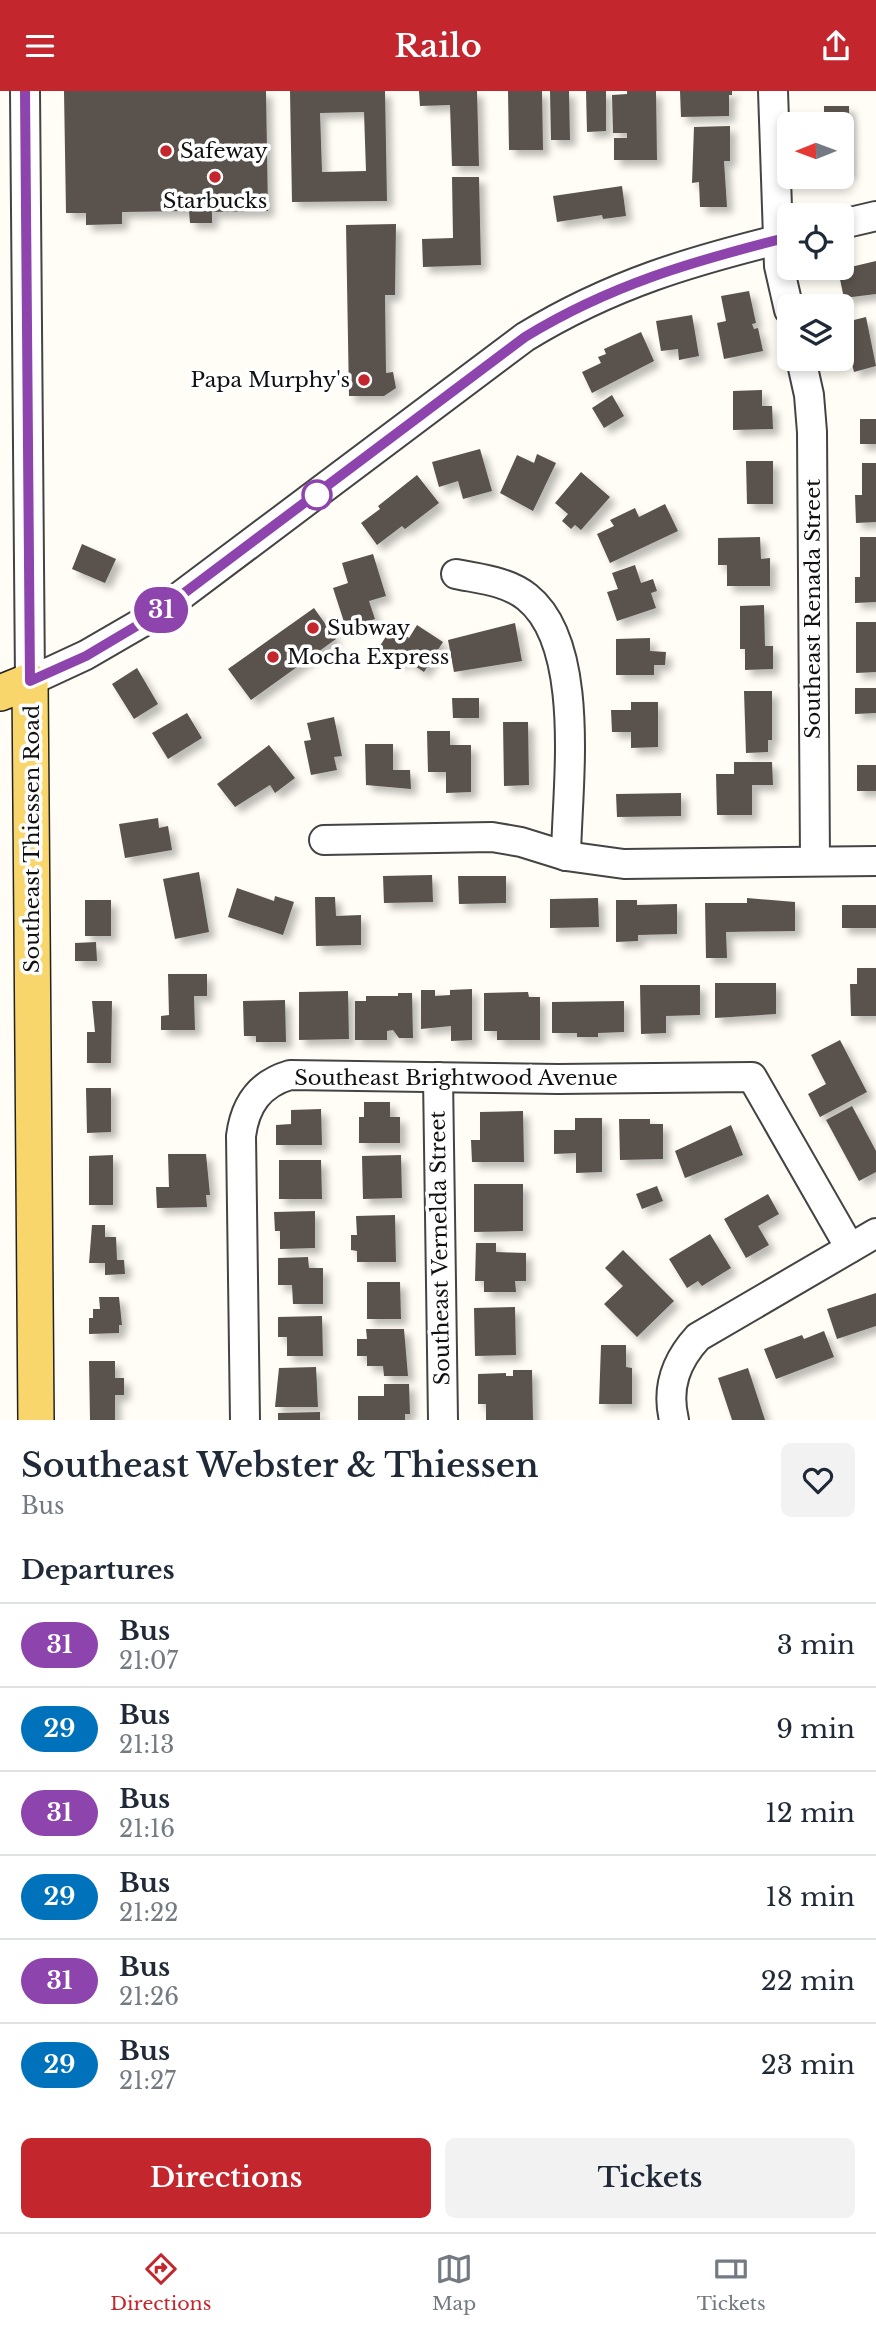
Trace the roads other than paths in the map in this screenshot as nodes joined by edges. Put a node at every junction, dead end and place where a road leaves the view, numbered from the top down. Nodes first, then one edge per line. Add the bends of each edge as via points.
1 (25, 91) edge
2 (773, 91) edge
3 (781, 203) edge
4 (876, 216) edge
5 (854, 221) edge
6 (777, 241) edge
7 (13, 243) edge
8 (804, 371) edge
9 (456, 574) dead end
10 (15, 687) edge
11 (324, 840) dead end
12 (566, 856) junction
13 (815, 860) junction
14 (876, 861) edge
15 (438, 1077) junction
16 (876, 1233) edge
17 (850, 1248) junction
18 (36, 1420) edge
19 (245, 1420) edge
20 (443, 1420) edge
21 (674, 1420) edge

1 - 7 street, Southeast Thiessen Road
2 - 3 street
4 - 5 street
6 - 10 street via 648,276 562,314 525,337 155,615 86,656
7 - 10 street, Southeast Thiessen Road
8 - 13 street, Southeast Renada Street via 812,432
9 - 12 street via 502,583 526,595 545,614 555,637 569,693
10 - 18 main road, Southeast Thiessen Road
11 - 12 street via 492,837
12 - 13 street via 624,863
13 - 14 street
15 - 17 street, Southeast Brightwood Avenue via 752,1077
15 - 19 street, Southeast Brightwood Avenue via 290,1075 270,1084 247,1108 241,1136
15 - 20 street, Southeast Vernelda Street
16 - 17 street
17 - 21 street via 698,1337 683,1353 673,1375

